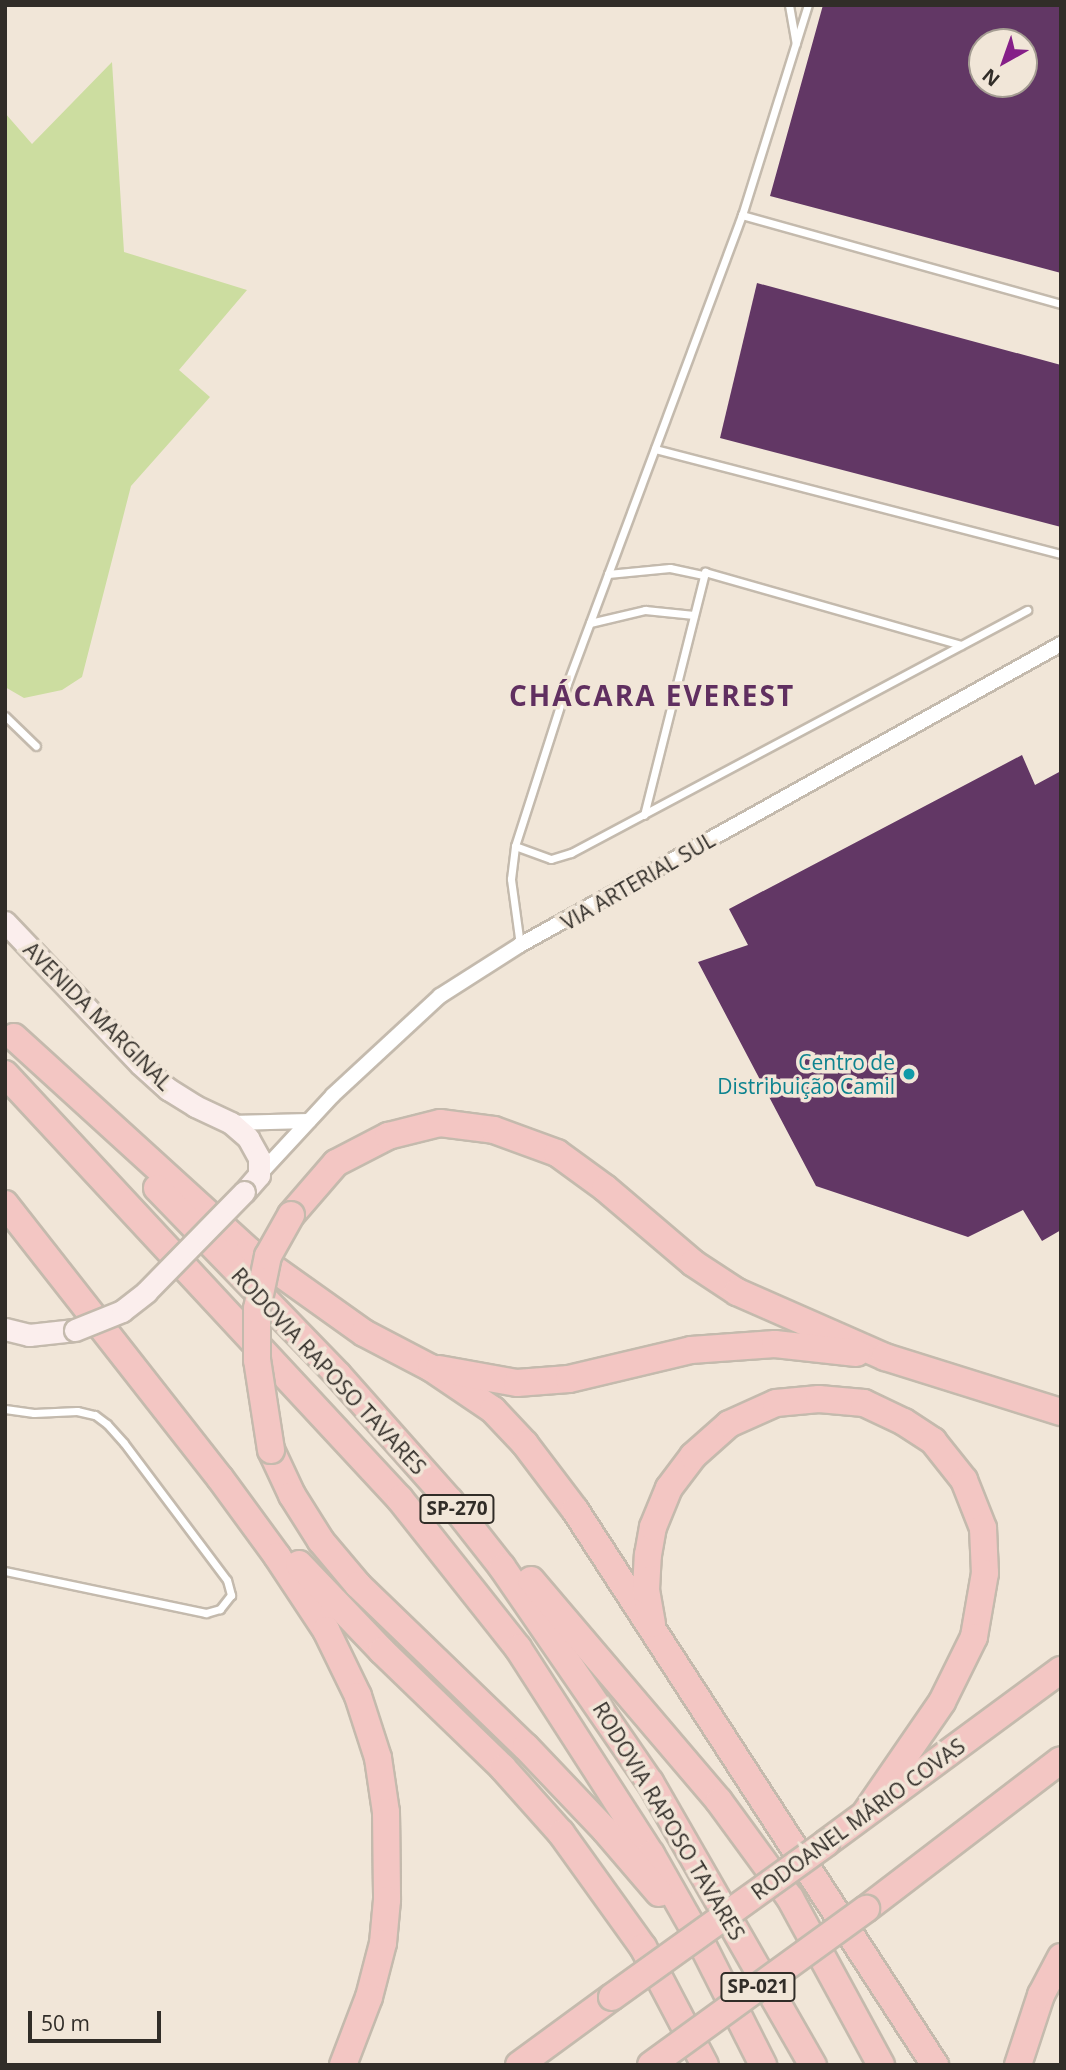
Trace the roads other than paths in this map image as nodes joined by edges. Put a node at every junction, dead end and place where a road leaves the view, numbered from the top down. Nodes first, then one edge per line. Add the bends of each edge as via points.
1 (789, 5) edge
2 (808, 5) edge
3 (796, 47) junction
4 (742, 215) junction
5 (1061, 304) edge
6 (655, 449) junction
7 (1061, 554) edge
8 (608, 574) junction
9 (702, 575) junction
10 (1027, 610) dead end
11 (694, 615) junction
12 (590, 623) junction
13 (1061, 644) edge
14 (961, 645) junction
15 (5, 716) edge
16 (36, 746) dead end
17 (643, 815) junction
18 (515, 846) junction
19 (5, 922) edge
20 (520, 945) junction
21 (10, 1032) edge
22 (5, 1074) edge
23 (309, 1121) junction
24 (231, 1123) junction
25 (259, 1175) junction
26 (5, 1205) edge
27 (5, 1329) edge
28 (885, 1357) junction
29 (431, 1367) junction
30 (5, 1409) edge
31 (1061, 1412) edge
32 (220, 1478) junction
33 (450, 1501) junction
34 (5, 1571) edge
35 (653, 1633) junction
36 (1061, 1670) edge
37 (1061, 1760) edge
38 (866, 1812) junction
39 (701, 1942) junction
40 (1061, 1957) edge
41 (343, 2065) edge
42 (519, 2065) edge
43 (650, 2065) edge
44 (705, 2065) edge
45 (763, 2065) edge
46 (813, 2065) edge
47 (881, 2065) edge
48 (935, 2065) edge
49 (1018, 2065) edge

1 - 3 lane
2 - 3 lane
3 - 4 lane
4 - 5 lane
4 - 6 lane
6 - 7 lane
6 - 8 lane
8 - 9 lane via 670,568
8 - 12 lane
9 - 11 lane
9 - 14 lane via 708,572
10 - 14 lane
11 - 12 lane via 645,610
11 - 17 lane
12 - 18 lane
13 - 20 street, VIA ARTERIAL SUL
14 - 17 lane
15 - 16 lane
17 - 18 lane via 563,857 551,859
18 - 20 lane via 511,879
19 - 24 main road, AVENIDA MARGINAL via 168,1089
20 - 23 street, VIA ARTERIAL SUL via 440,996
21 - 29 highway via 249,1251 364,1333
21 - 33 highway, RODOVIA RAPOSO TAVARES / SP-270 via 338,1375
22 - 39 highway, RODOVIA RAPOSO TAVARES / SP-270 via 400,1499 458,1571 518,1648 590,1755
23 - 24 street, AVENIDA MARGINAL
23 - 25 street, VIA ARTERIAL SUL
24 - 25 main road, AVENIDA MARGINAL via 254,1148
25 - 27 main road, bridge via 122,1311 75,1330 29,1335
26 - 32 highway
28 - 29 highway via 775,1344 703,1349 569,1379 517,1383
28 - 31 highway
28 - 39 highway, bridge via 737,1292 693,1263 557,1153 494,1130 440,1124 388,1136 336,1163 291,1215 268,1256 257,1309 257,1360 271,1450 321,1541 359,1585 605,1830
29 - 35 highway via 493,1410 525,1444 575,1510
30 - 34 lane via 77,1411 107,1424 227,1580 231,1595 220,1609 206,1613
32 - 41 highway via 326,1630 358,1696 378,1758 386,1812 383,1943 369,1997
32 - 44 highway via 324,1592 503,1768 561,1833 643,1947
33 - 46 highway, RODOVIA RAPOSO TAVARES / SP-270 via 526,1600 650,1782
33 - 47 highway via 525,1574 719,1801 790,1898
35 - 38 highway via 646,1590 653,1527 669,1488 693,1456 729,1424 776,1403 819,1399 864,1403 933,1441 964,1480 983,1528 985,1573 974,1637 942,1702
35 - 48 highway
36 - 38 highway, RODOANEL MÁRIO COVAS
37 - 43 highway, SP-021, bridge
38 - 42 highway, RODOANEL MÁRIO COVAS, bridge
39 - 45 highway, RODOVIA RAPOSO TAVARES / SP-270
40 - 49 highway via 1041,1995

